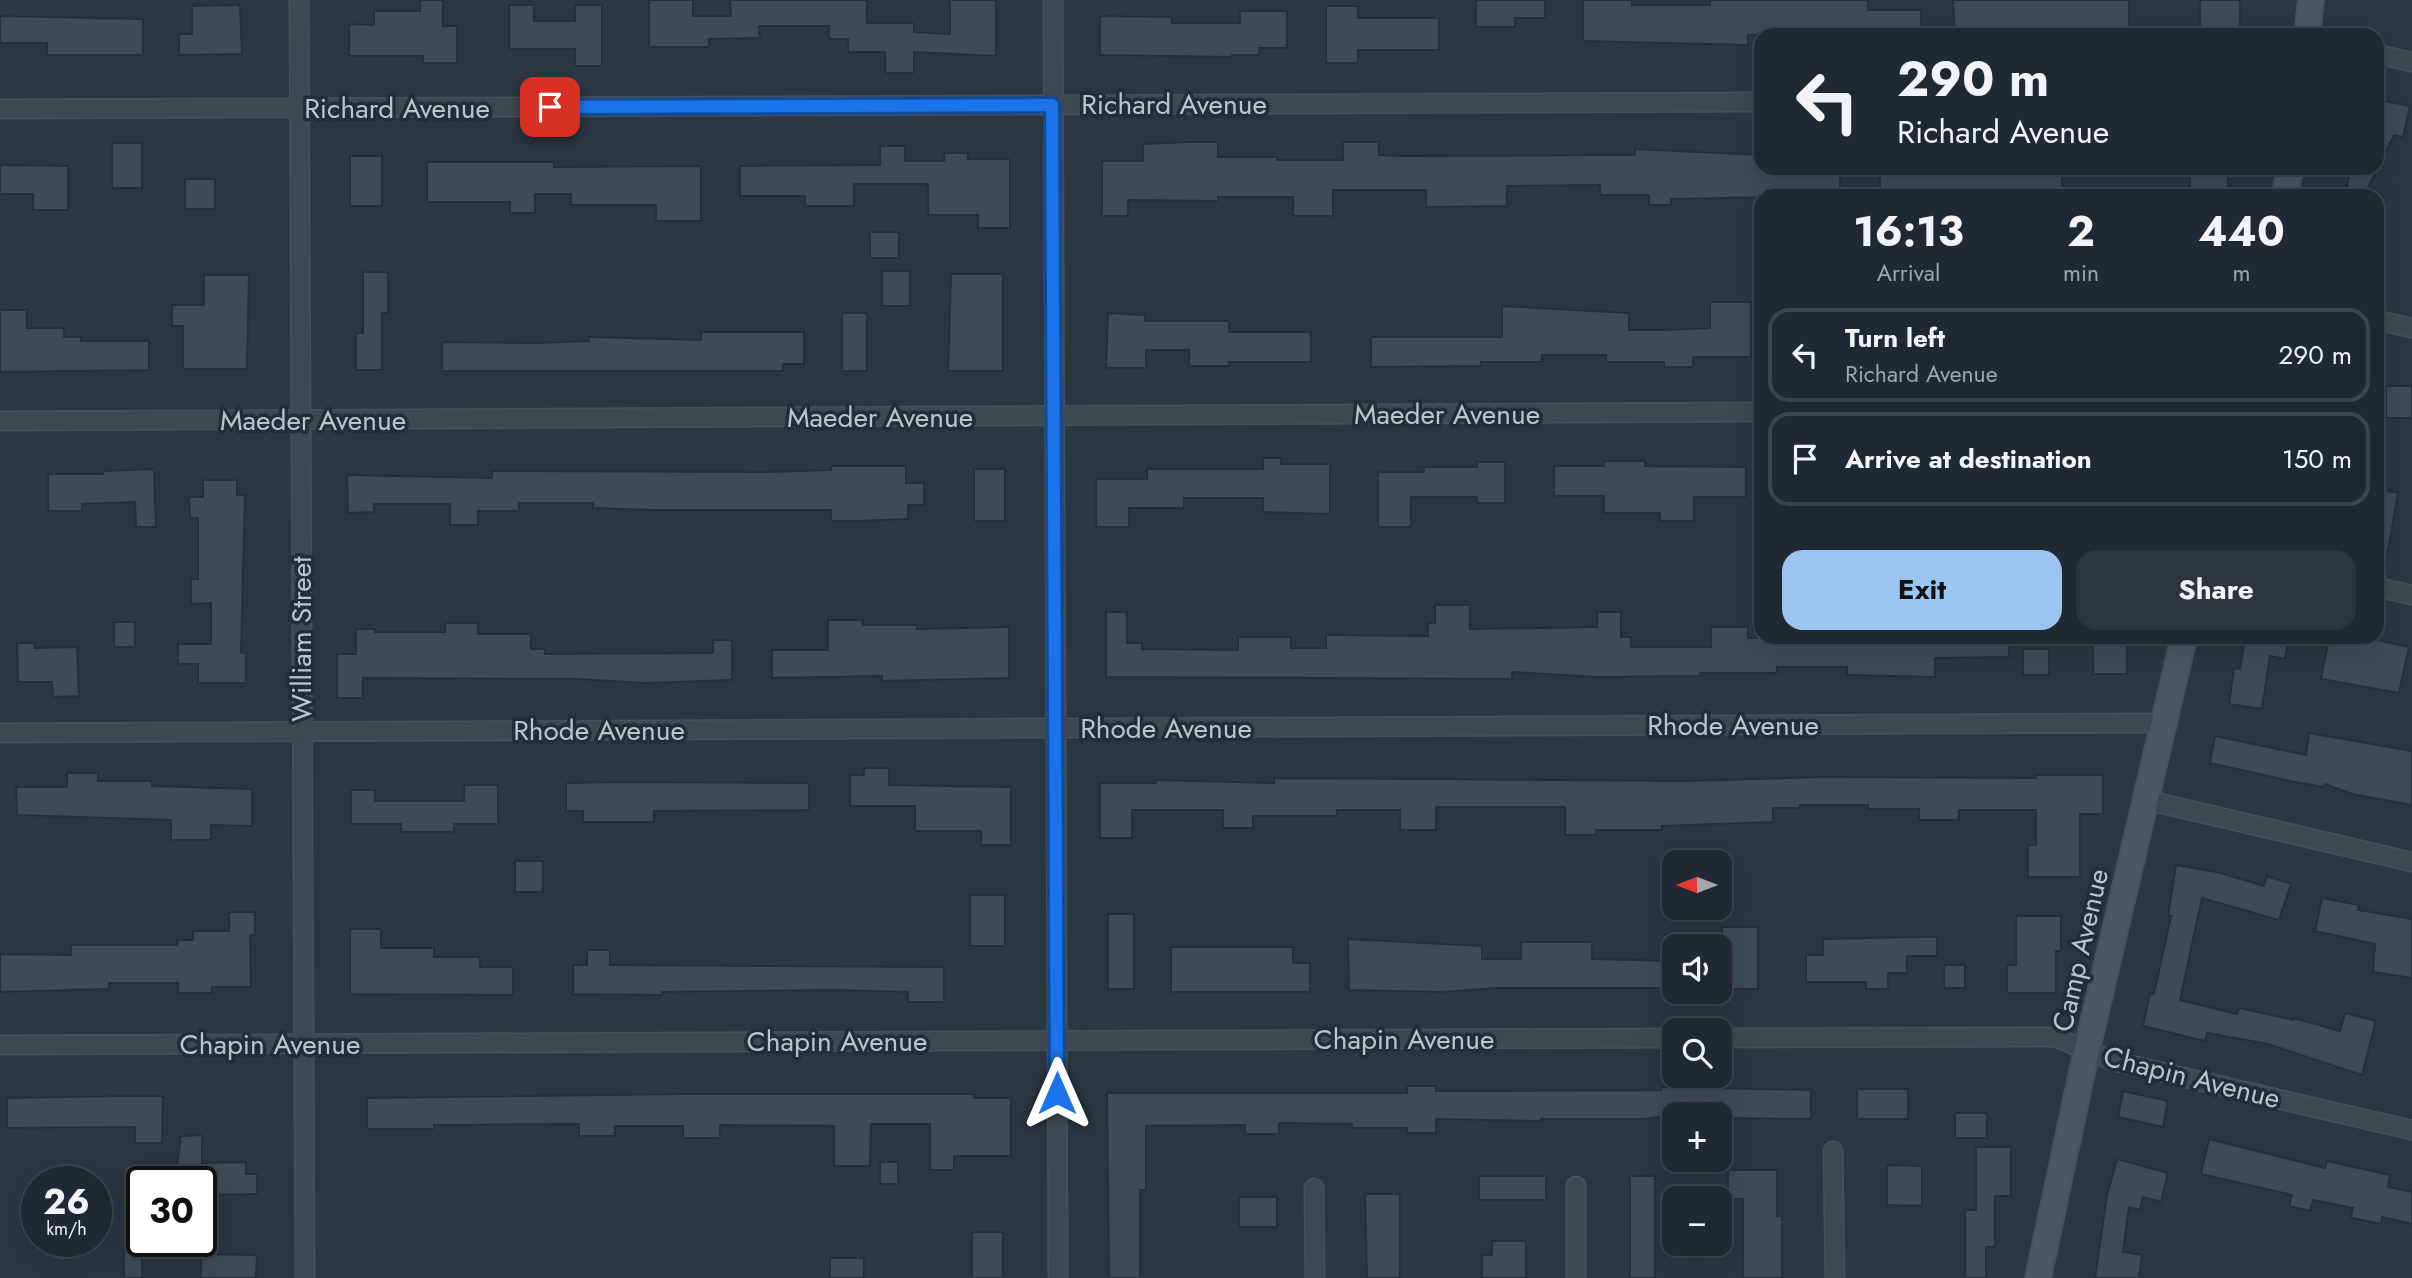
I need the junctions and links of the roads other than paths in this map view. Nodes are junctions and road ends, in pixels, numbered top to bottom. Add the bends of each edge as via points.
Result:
1 (299, 0) edge
2 (1053, 0) edge
3 (2311, 0) edge
4 (2308, 28) edge
5 (2384, 56) edge
6 (2412, 62) edge
7 (1754, 102) edge
8 (1052, 105) junction
9 (299, 108) junction
10 (0, 109) edge
11 (2384, 322) edge
12 (2412, 328) edge
13 (1754, 412) edge
14 (1054, 416) junction
15 (301, 420) junction
16 (0, 421) edge
17 (2384, 588) edge
18 (2412, 595) edge
19 (2182, 644) edge
20 (2164, 723) junction
21 (1055, 728) junction
22 (302, 732) junction
23 (0, 733) edge
24 (2146, 800) junction
25 (2412, 862) edge
26 (1662, 1038) edge
27 (1732, 1038) edge
28 (1057, 1040) junction
29 (303, 1044) junction
30 (0, 1045) edge
31 (2087, 1049) junction
32 (2412, 1130) edge
33 (1833, 1151) dead end
34 (1576, 1186) dead end
35 (1314, 1188) dead end
36 (305, 1278) edge
37 (1058, 1278) edge
38 (1315, 1278) edge
39 (1576, 1278) edge
40 (1835, 1278) edge
41 (2038, 1278) edge

1 - 9 street, William Street
2 - 8 street
3 - 4 street
5 - 6 street
7 - 8 street, Richard Avenue
8 - 9 street, Richard Avenue
8 - 14 street
9 - 10 street, Richard Avenue
9 - 15 street, William Street
11 - 12 street
13 - 14 street, Maeder Avenue
14 - 15 street, Maeder Avenue
14 - 21 street
15 - 16 street, Maeder Avenue
15 - 22 street, William Street
17 - 18 street
19 - 20 street, Camp Avenue
20 - 21 street, Rhode Avenue
20 - 24 street, Camp Avenue
21 - 22 street, Rhode Avenue
21 - 28 street
22 - 23 street, Rhode Avenue
22 - 29 street, William Street
24 - 25 street
24 - 31 street, Camp Avenue
26 - 28 street, Chapin Avenue
27 - 31 street, Chapin Avenue via 2055,1037
28 - 29 street, Chapin Avenue
28 - 37 street
29 - 30 street, Chapin Avenue
29 - 36 street, William Street
31 - 32 street, Chapin Avenue via 2113,1061
31 - 41 street, Camp Avenue
33 - 40 street
34 - 39 street
35 - 38 street

